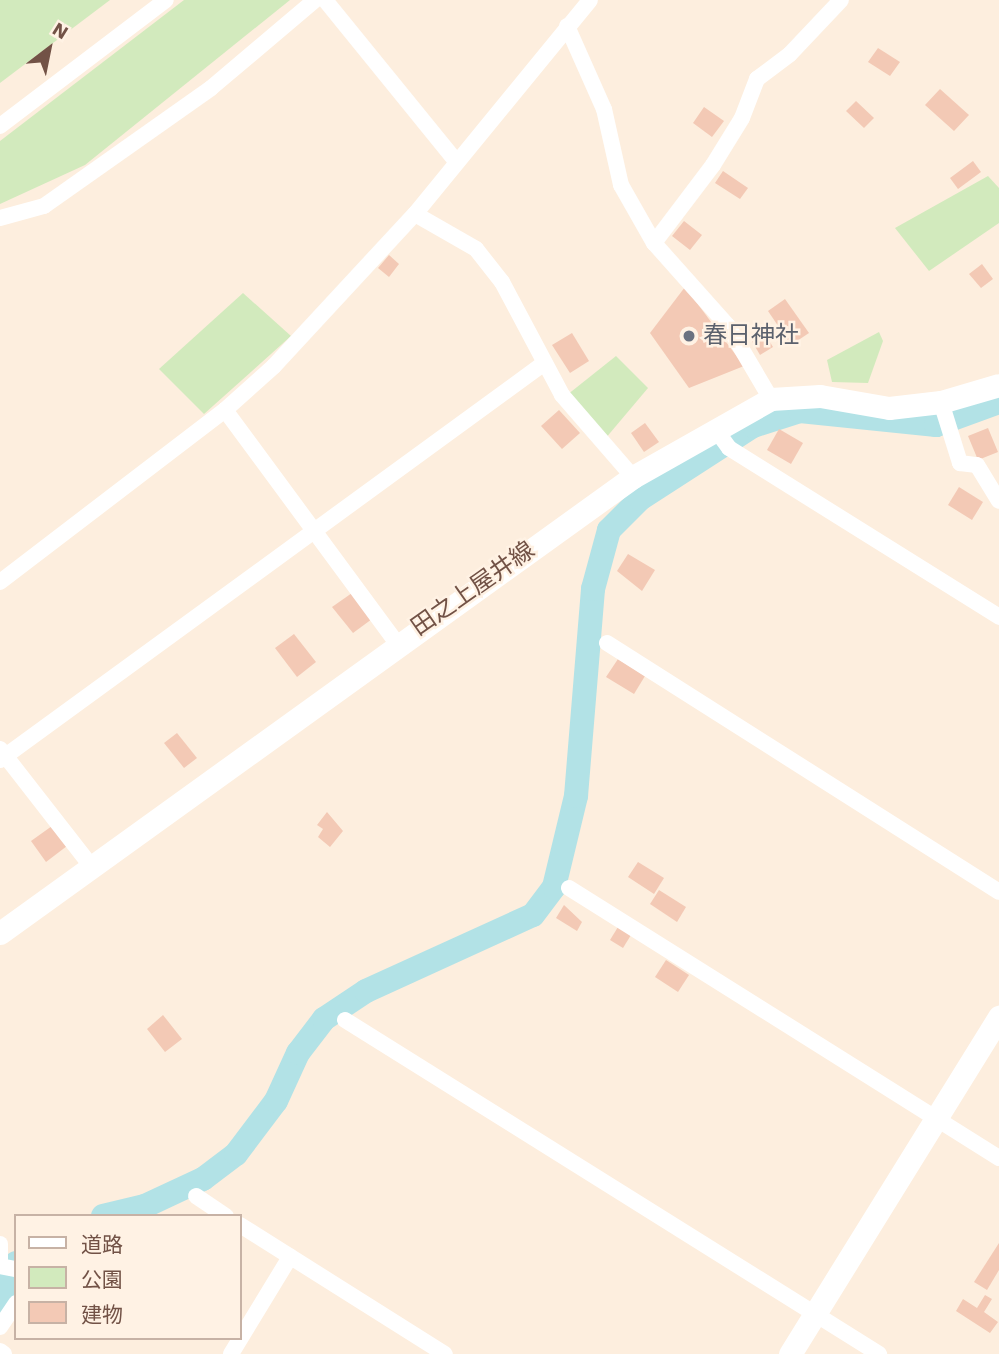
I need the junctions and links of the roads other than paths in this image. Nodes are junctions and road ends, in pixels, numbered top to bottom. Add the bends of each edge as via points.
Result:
1 (166, 0) edge
2 (316, 0) edge
3 (325, 0) edge
4 (590, 0) edge
5 (841, 0) edge
6 (567, 26) junction
7 (0, 126) edge
8 (455, 160) junction
9 (415, 214) junction
10 (0, 218) edge
11 (654, 243) junction
12 (543, 364) junction
13 (999, 385) edge
14 (771, 399) junction
15 (225, 410) junction
16 (944, 413) junction
17 (716, 430) junction
18 (633, 477) junction
19 (999, 501) edge
20 (316, 530) junction
21 (0, 582) edge
22 (999, 617) edge
23 (397, 643) junction
24 (607, 643) dead end
25 (2, 755) edge
26 (91, 866) junction
27 (569, 888) dead end
28 (999, 892) edge
29 (0, 933) edge
30 (999, 1017) edge
31 (345, 1020) dead end
32 (937, 1119) junction
33 (999, 1158) edge
34 (196, 1196) dead end
35 (223, 1214) edge
36 (242, 1226) edge
37 (0, 1244) edge
38 (290, 1257) junction
39 (5, 1267) edge
40 (14, 1306) edge
41 (815, 1314) junction
42 (0, 1327) edge
43 (242, 1336) edge
44 (445, 1354) edge
45 (790, 1354) edge
46 (879, 1354) edge

1 - 7 street
2 - 10 street via 211,88 44,206
3 - 8 street
4 - 6 street
5 - 11 street via 790,54 757,79 742,118 713,165
6 - 8 street
6 - 11 street via 604,109 621,186
8 - 9 street
9 - 12 street via 476,249 502,282
9 - 15 street via 318,321
11 - 14 street via 728,326
12 - 18 street via 562,395
12 - 20 street
13 - 16 main road, 田之上屋井線
14 - 16 main road, 田之上屋井線 via 820,396
14 - 17 main road, 田之上屋井線
15 - 20 street
15 - 21 street
16 - 19 street via 960,463 977,465
17 - 18 main road, 田之上屋井線
17 - 22 street via 729,448
18 - 23 main road, 田之上屋井線
20 - 23 street
20 - 25 street
23 - 26 main road, 田之上屋井線
24 - 28 street
25 - 26 street
26 - 29 main road, 田之上屋井線
27 - 32 street
30 - 32 main road
31 - 41 street
32 - 33 street
32 - 41 main road
34 - 35 street
36 - 38 street
37 - 39 street
38 - 43 street
38 - 44 street
40 - 42 street
41 - 45 main road
41 - 46 street

